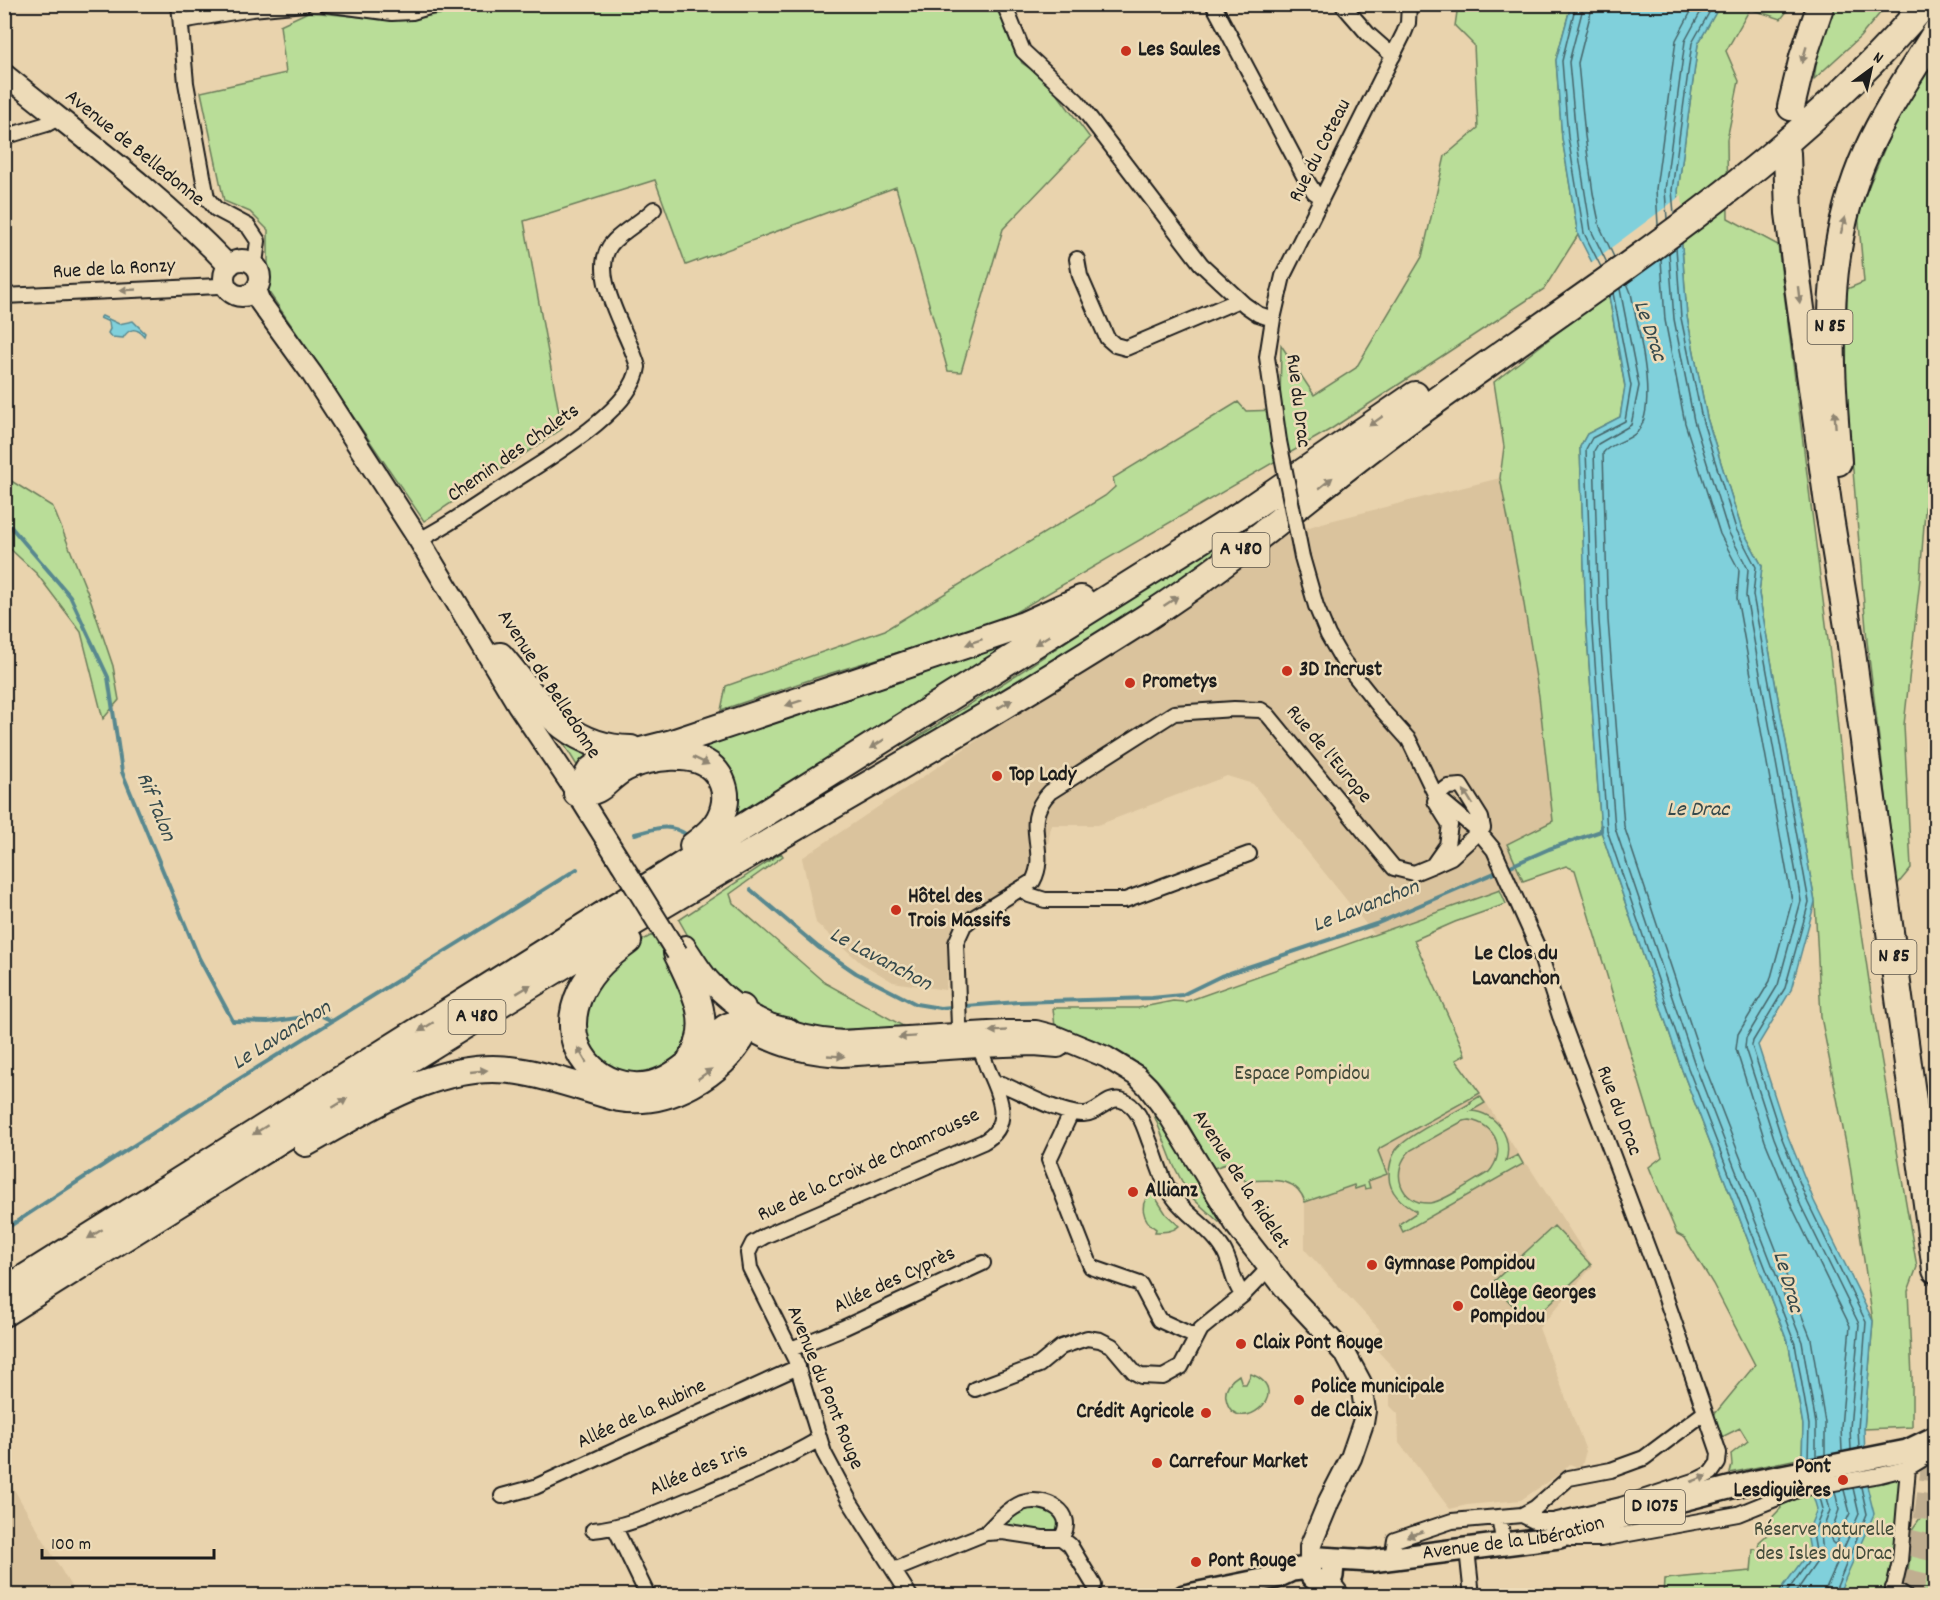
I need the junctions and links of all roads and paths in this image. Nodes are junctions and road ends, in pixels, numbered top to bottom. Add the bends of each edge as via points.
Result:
1 (179, 4) edge
2 (304, 4) edge
3 (325, 4) edge
4 (439, 4) edge
5 (1004, 4) edge
6 (1213, 4) edge
7 (1342, 4) edge
8 (1409, 4) edge
9 (1821, 4) edge
10 (1904, 4) edge
11 (1924, 4) edge
12 (181, 21) junction
13 (1935, 32) edge
14 (1392, 56) junction
15 (4, 74) edge
16 (1791, 107) dead end
17 (58, 118) junction
18 (4, 137) edge
19 (1787, 153) dead end
20 (1719, 189) junction
21 (1321, 197) junction
22 (654, 209) dead end
23 (1077, 259) dead end
24 (252, 264) junction
25 (228, 274) junction
26 (255, 290) junction
27 (4, 296) edge
28 (1239, 300) junction
29 (1273, 319) junction
30 (1512, 337) junction
31 (418, 540) junction
32 (1198, 542) junction
33 (1851, 645) junction
34 (500, 656) junction
35 (955, 734) junction
36 (643, 749) junction
37 (584, 789) junction
38 (1436, 796) junction
39 (1479, 832) junction
40 (1249, 854) dead end
41 (1431, 866) junction
42 (1023, 889) junction
43 (681, 949) junction
44 (511, 973) junction
45 (959, 1026) junction
46 (740, 1027) junction
47 (777, 1036) junction
48 (978, 1047) junction
49 (946, 1049) junction
50 (1090, 1050) junction
51 (686, 1066) junction
52 (996, 1086) junction
53 (1071, 1113) junction
54 (748, 1253) joint
55 (983, 1263) dead end
56 (1268, 1269) junction
57 (1935, 1270) edge
58 (1243, 1294) junction
59 (5, 1305) edge
60 (1196, 1337) junction
61 (791, 1349) junction
62 (798, 1367) junction
63 (975, 1389) dead end
64 (1707, 1419) junction
65 (1935, 1437) edge
66 (818, 1440) junction
67 (1935, 1451) edge
68 (1908, 1467) junction
69 (1797, 1481) junction
70 (502, 1496) dead end
71 (1522, 1515) junction
72 (1499, 1517) junction
73 (615, 1528) junction
74 (593, 1530) dead end
75 (986, 1533) junction
76 (1061, 1538) junction
77 (1504, 1545) junction
78 (1467, 1550) junction
79 (1381, 1559) junction
80 (894, 1570) junction
81 (1322, 1573) edge
82 (1094, 1585) dead end
83 (1893, 1592) edge
84 (648, 1596) edge
85 (910, 1596) edge
86 (1184, 1596) edge
87 (1343, 1596) edge
88 (1472, 1596) edge
89 (1906, 1596) edge

1 - 12 street
2 - 12 street
3 - 4 street via 392,13
5 - 28 street via 1023,51 1077,101 1201,264
6 - 21 street via 1304,176
7 - 14 street
8 - 14 street, Rue du Coteau via 1408,24
9 -> 16 highway
10 - 20 highway, A 480 via 1848,65
11 - 20 highway, A 480 via 1825,108
12 - 24 street via 186,83 207,198 216,209 248,226 258,242
33 -> 13 highway, N 85 via 1831,358 1835,263 1848,204 1868,151
14 - 21 street, Rue du Coteau
15 - 17 main road, Avenue de Belledonne
17 - 18 street
17 - 25 main road, Avenue de Belledonne via 198,233
19 -> 33 highway, N 85 via 1799,294
20 - 30 highway, A 480 via 1618,274
21 - 29 street, Rue du Coteau via 1286,268
22 - 31 street, Chemin des Chalets via 614,241 603,261 608,289 638,367 630,389 582,436 452,522
23 - 28 street via 1080,276 1107,338 1126,348
24 - 25 main road via 239,261
24 - 26 main road via 259,276
25 - 26 main road via 228,289 237,295 245,296
25 -> 27 street, Rue de la Ronzy via 219,286
26 - 31 main road, Avenue de Belledonne
28 - 29 street
29 - 38 street, Rue du Drac, bridge via 1267,357 1279,441 1316,606 1343,661 1410,740
30 -> 32 highway, A 480
35 -> 30 highway, A 480 via 1183,593
31 - 34 main road, Avenue de Belledonne
31 - 37 main road, Avenue de Belledonne via 518,705
32 -> 36 highway via 1178,543 1072,604 1024,625
32 -> 44 highway, A 480
33 - 57 highway, N 85
34 - 36 highway via 564,728 600,746
34 - 37 main road, Avenue de Belledonne
51 -> 35 highway via 663,1082 641,1086 610,1081 593,1070 578,1048 572,1030 576,1001 590,976 634,937
59 -> 35 highway, A 480 via 625,928
36 - 37 highway via 601,762 591,770
37 - 43 main road, Avenue de Belledonne, bridge
37 -> 44 highway via 601,788 627,767 683,756 698,759 716,771 723,783 725,803 718,824 706,836
38 - 39 street, Rue du Drac
39 -> 38 street, Rue du Drac via 1484,828 1481,818 1461,786
38 - 41 street via 1435,802 1450,825 1447,845
39 - 41 street, Rue de l'Europe via 1451,857
39 - 64 street, Rue du Drac via 1494,850 1538,948
40 - 42 street via 1125,900 1046,900
41 - 42 street, Rue de l'Europe via 1414,873 1394,868 1268,715 1261,710 1234,709 1169,715 1050,792 1038,805 1035,818 1037,874
42 - 45 street, Rue de l'Europe via 964,925 956,943
43 - 46 main road, Avenue de la Ridelet via 700,985
43 - 51 highway via 702,1020 700,1040
44 -> 59 highway, A 480
45 -> 47 main road, Avenue de la Ridelet via 842,1041
45 - 48 street
45 - 49 main road via 956,1042
50 -> 45 main road, Avenue de la Ridelet via 1036,1031
46 - 47 main road, Avenue de la Ridelet
46 - 47 highway via 756,1039
46 - 51 highway via 734,1025 723,1030
59 -> 46 highway via 29,1307 377,1103 426,1082 465,1072 516,1070 619,1098 645,1100 670,1094 706,1075
47 -> 49 main road, Avenue de la Ridelet via 804,1051 842,1056
48 - 49 main road, Avenue de la Ridelet
48 - 50 main road, Avenue de la Ridelet via 1034,1045
48 - 52 street, Rue de la Croix de Chamrousse
50 - 56 main road, Avenue de la Ridelet via 1137,1076 1158,1099 1237,1227
52 - 53 street via 1002,1084
52 - 54 street, Rue de la Croix de Chamrousse via 1002,1101 1002,1119 986,1140 765,1236 753,1243
53 - 58 street via 1086,1114 1120,1099 1139,1115 1173,1197 1217,1241
53 - 60 street via 1048,1160 1091,1267 1140,1284 1159,1320
54 - 61 street, Avenue du Pont Rouge via 750,1268
55 - 61 street, Allée des Cyprès
56 - 58 street
56 - 81 main road, Avenue de la Ridelet via 1346,1354 1362,1389 1362,1429 1324,1514
58 - 60 street
60 - 63 street via 1181,1367 1163,1377 1141,1376 1112,1346 1087,1338 1061,1347 1039,1365
61 - 62 street, Avenue du Pont Rouge
62 - 66 street, Avenue du Pont Rouge
62 - 70 street, Allée de la Rubine via 535,1487
64 - 71 street, Rue du Drac via 1644,1458 1611,1470 1569,1478
71 -> 64 street, Rue du Drac via 1534,1521 1553,1521 1708,1476 1718,1463 1719,1452
65 - 69 main road, D 1075 via 1907,1451
66 - 73 street, Allée des Iris via 735,1480
66 - 80 street, Avenue du Pont Rouge via 850,1502
67 - 68 street
68 - 69 street via 1881,1475
68 - 83 street via 1900,1561
69 - 77 main road, Avenue de la Libération / D 1075 via 1655,1507 1559,1537
71 - 72 street, Rue du Drac
72 - 77 street
72 -> 79 street, Rue du Drac via 1452,1521 1395,1540
73 - 74 street, Allée des Iris
73 - 84 street
75 - 76 street
75 - 76 street via 1022,1503 1043,1501 1062,1514 1066,1527
75 - 80 street
76 - 82 street via 1070,1545
77 - 78 main road, Avenue de la Libération / D 1075
78 - 79 main road, Avenue de la Libération / D 1075
78 - 88 street
79 - 81 main road, Avenue de la Libération / D 1075
80 - 85 street, Avenue du Pont Rouge
81 - 86 main road, Avenue de la Libération / D 1075 via 1292,1570 1277,1577
81 - 87 street
83 - 89 street

